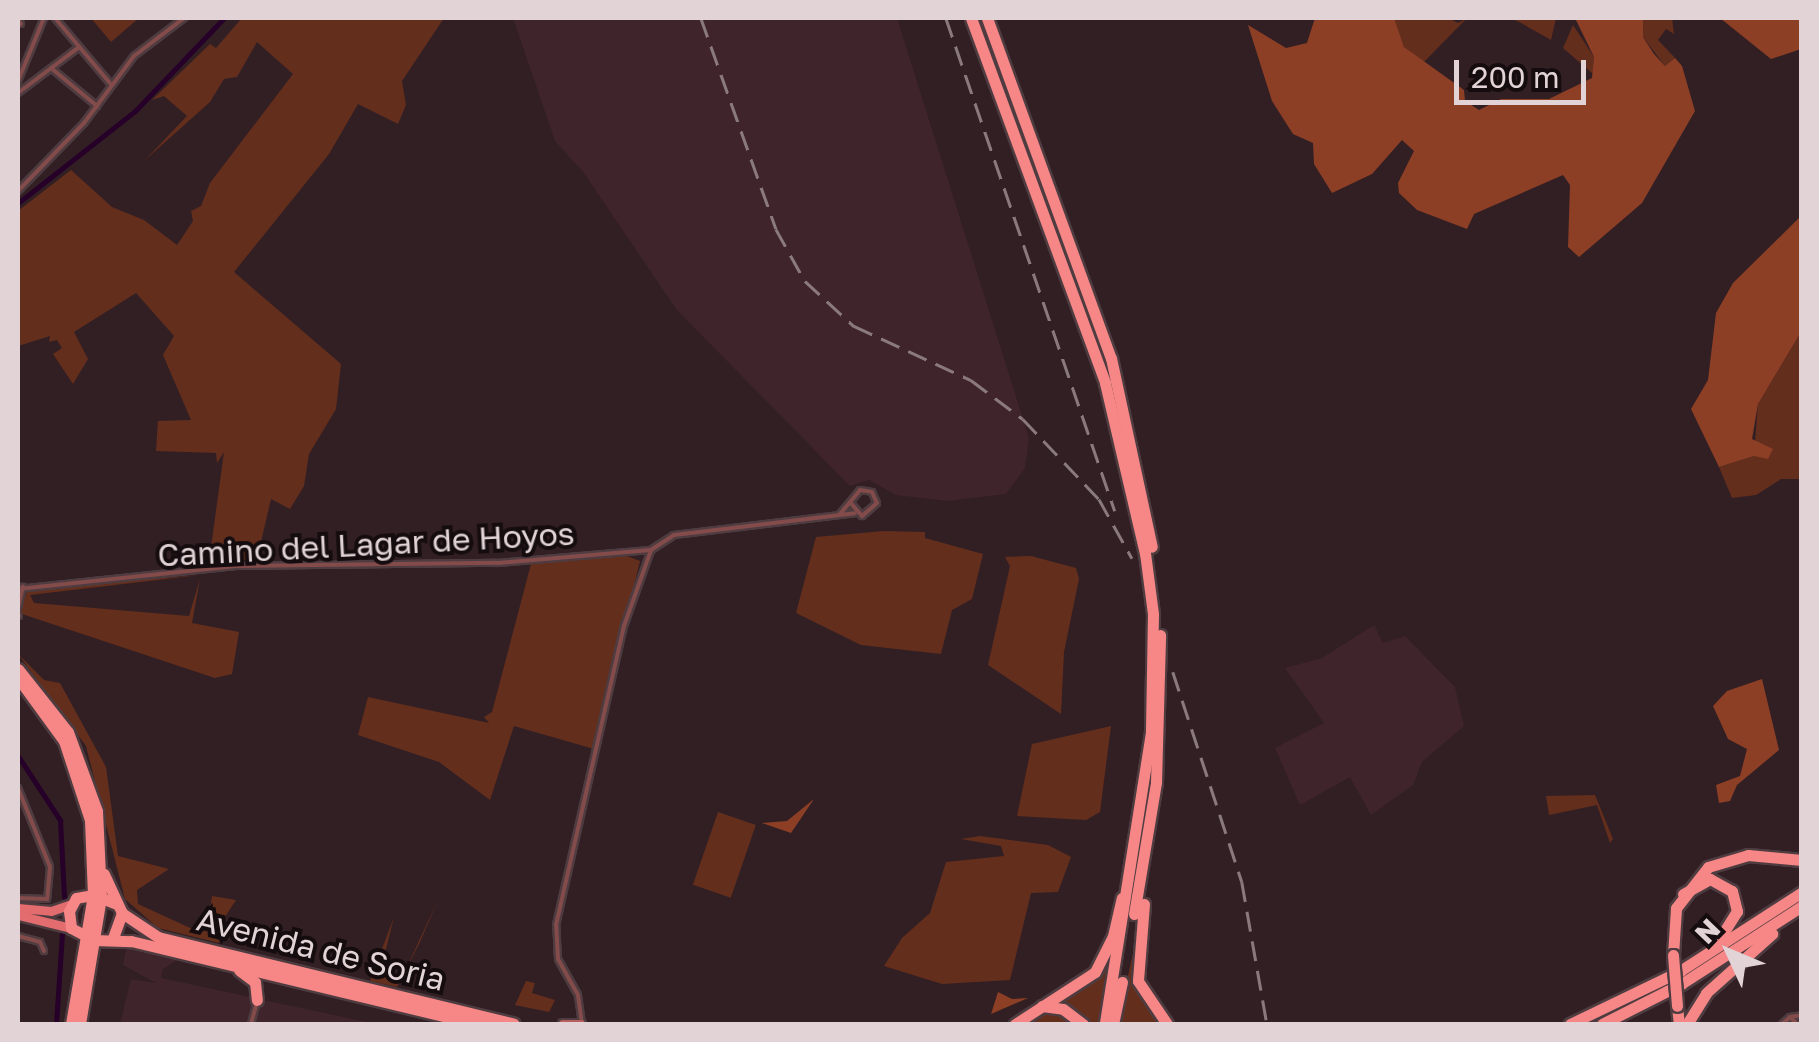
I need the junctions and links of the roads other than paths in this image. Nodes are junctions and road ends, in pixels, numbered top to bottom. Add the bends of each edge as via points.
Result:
1 (44, 18) edge
2 (55, 18) edge
3 (184, 18) edge
4 (971, 18) edge
5 (987, 18) edge
6 (79, 47) junction
7 (51, 68) junction
8 (19, 71) edge
9 (18, 81) edge
10 (110, 83) junction
11 (18, 93) edge
12 (97, 106) junction
13 (18, 192) edge
14 (850, 502) junction
15 (855, 513) junction
16 (840, 514) junction
17 (650, 550) junction
18 (20, 588) edge
19 (18, 608) edge
20 (18, 668) edge
21 (18, 679) edge
22 (18, 788) edge
23 (1140, 826) junction
24 (1148, 846) junction
25 (1802, 860) edge
26 (99, 867) junction
27 (1802, 892) edge
28 (1683, 894) junction
29 (97, 896) junction
30 (18, 898) edge
31 (73, 901) junction
32 (18, 908) edge
33 (119, 908) junction
34 (1802, 909) edge
35 (18, 915) edge
36 (82, 935) junction
37 (18, 936) edge
38 (111, 938) junction
39 (44, 951) dead end
40 (202, 958) junction
41 (86, 967) junction
42 (312, 985) junction
43 (256, 1000) junction
44 (1028, 1010) junction
45 (1802, 1015) edge
46 (1790, 1016) junction
47 (1598, 1019) edge
48 (575, 1022) edge
49 (71, 1024) edge
50 (80, 1024) edge
51 (251, 1024) edge
52 (477, 1024) edge
53 (514, 1024) edge
54 (1014, 1024) edge
55 (1083, 1024) edge
56 (1105, 1024) edge
57 (1114, 1024) edge
58 (1167, 1024) edge
59 (1570, 1024) edge
60 (1679, 1024) edge
61 (1687, 1024) edge
62 (1782, 1024) edge
63 (1796, 1024) edge

1 - 8 street
2 - 6 street
3 - 10 street
4 - 23 highway via 1105,382 1136,502 1153,633
5 - 24 highway via 1103,333 1144,489 1161,662
6 - 7 street
6 - 10 street
7 - 11 street
7 - 12 street
8 - 9 street
10 - 12 street
12 - 13 street
14 - 15 street
14 - 15 street via 860,490 876,497 872,513
14 - 16 street
15 - 16 street, Camino del Lagar de Hoyos
16 - 17 street, Camino del Lagar de Hoyos via 674,535
17 - 18 street, Camino del Lagar de Hoyos via 498,563 236,566
17 - 48 street via 624,626 556,925 558,960 578,995
18 - 19 street, Camino del Lagar de Hoyos
20 - 26 highway via 54,710 81,758 98,811
21 - 26 highway via 73,761
22 - 30 street via 50,866 47,899
23 - 44 highway via 1105,957 1078,986
23 - 56 highway
24 - 57 highway
24 - 58 highway via 1136,965 1144,995
25 - 28 highway via 1728,858 1698,875
26 - 29 highway
26 - 31 highway
26 - 33 highway
27 - 47 highway
28 - 47 highway via 1704,880 1726,885 1738,902 1728,932
28 - 60 highway, bridge via 1674,916
29 - 31 highway
29 - 33 highway, Avenida de Soria
29 - 36 highway
31 - 32 main road via 51,911
31 - 36 highway
33 - 38 highway
33 - 53 highway, Avenida de Soria via 158,937
34 - 47 highway via 1681,984
34 - 61 highway via 1716,983
35 - 36 main road
36 - 38 highway, Avenida de Soria
36 - 41 highway
36 - 41 highway
37 - 39 street via 40,942
38 - 40 highway, Avenida de Soria
38 - 41 highway
40 - 42 highway, Avenida de Soria
40 - 43 highway via 246,972 255,982
41 - 49 highway
41 - 50 highway
42 - 43 highway via 274,982
42 - 52 highway, Avenida de Soria
43 - 51 street
44 - 54 highway
44 - 55 highway via 1056,1007
45 - 46 street
46 - 62 street
46 - 63 street
47 - 59 highway

